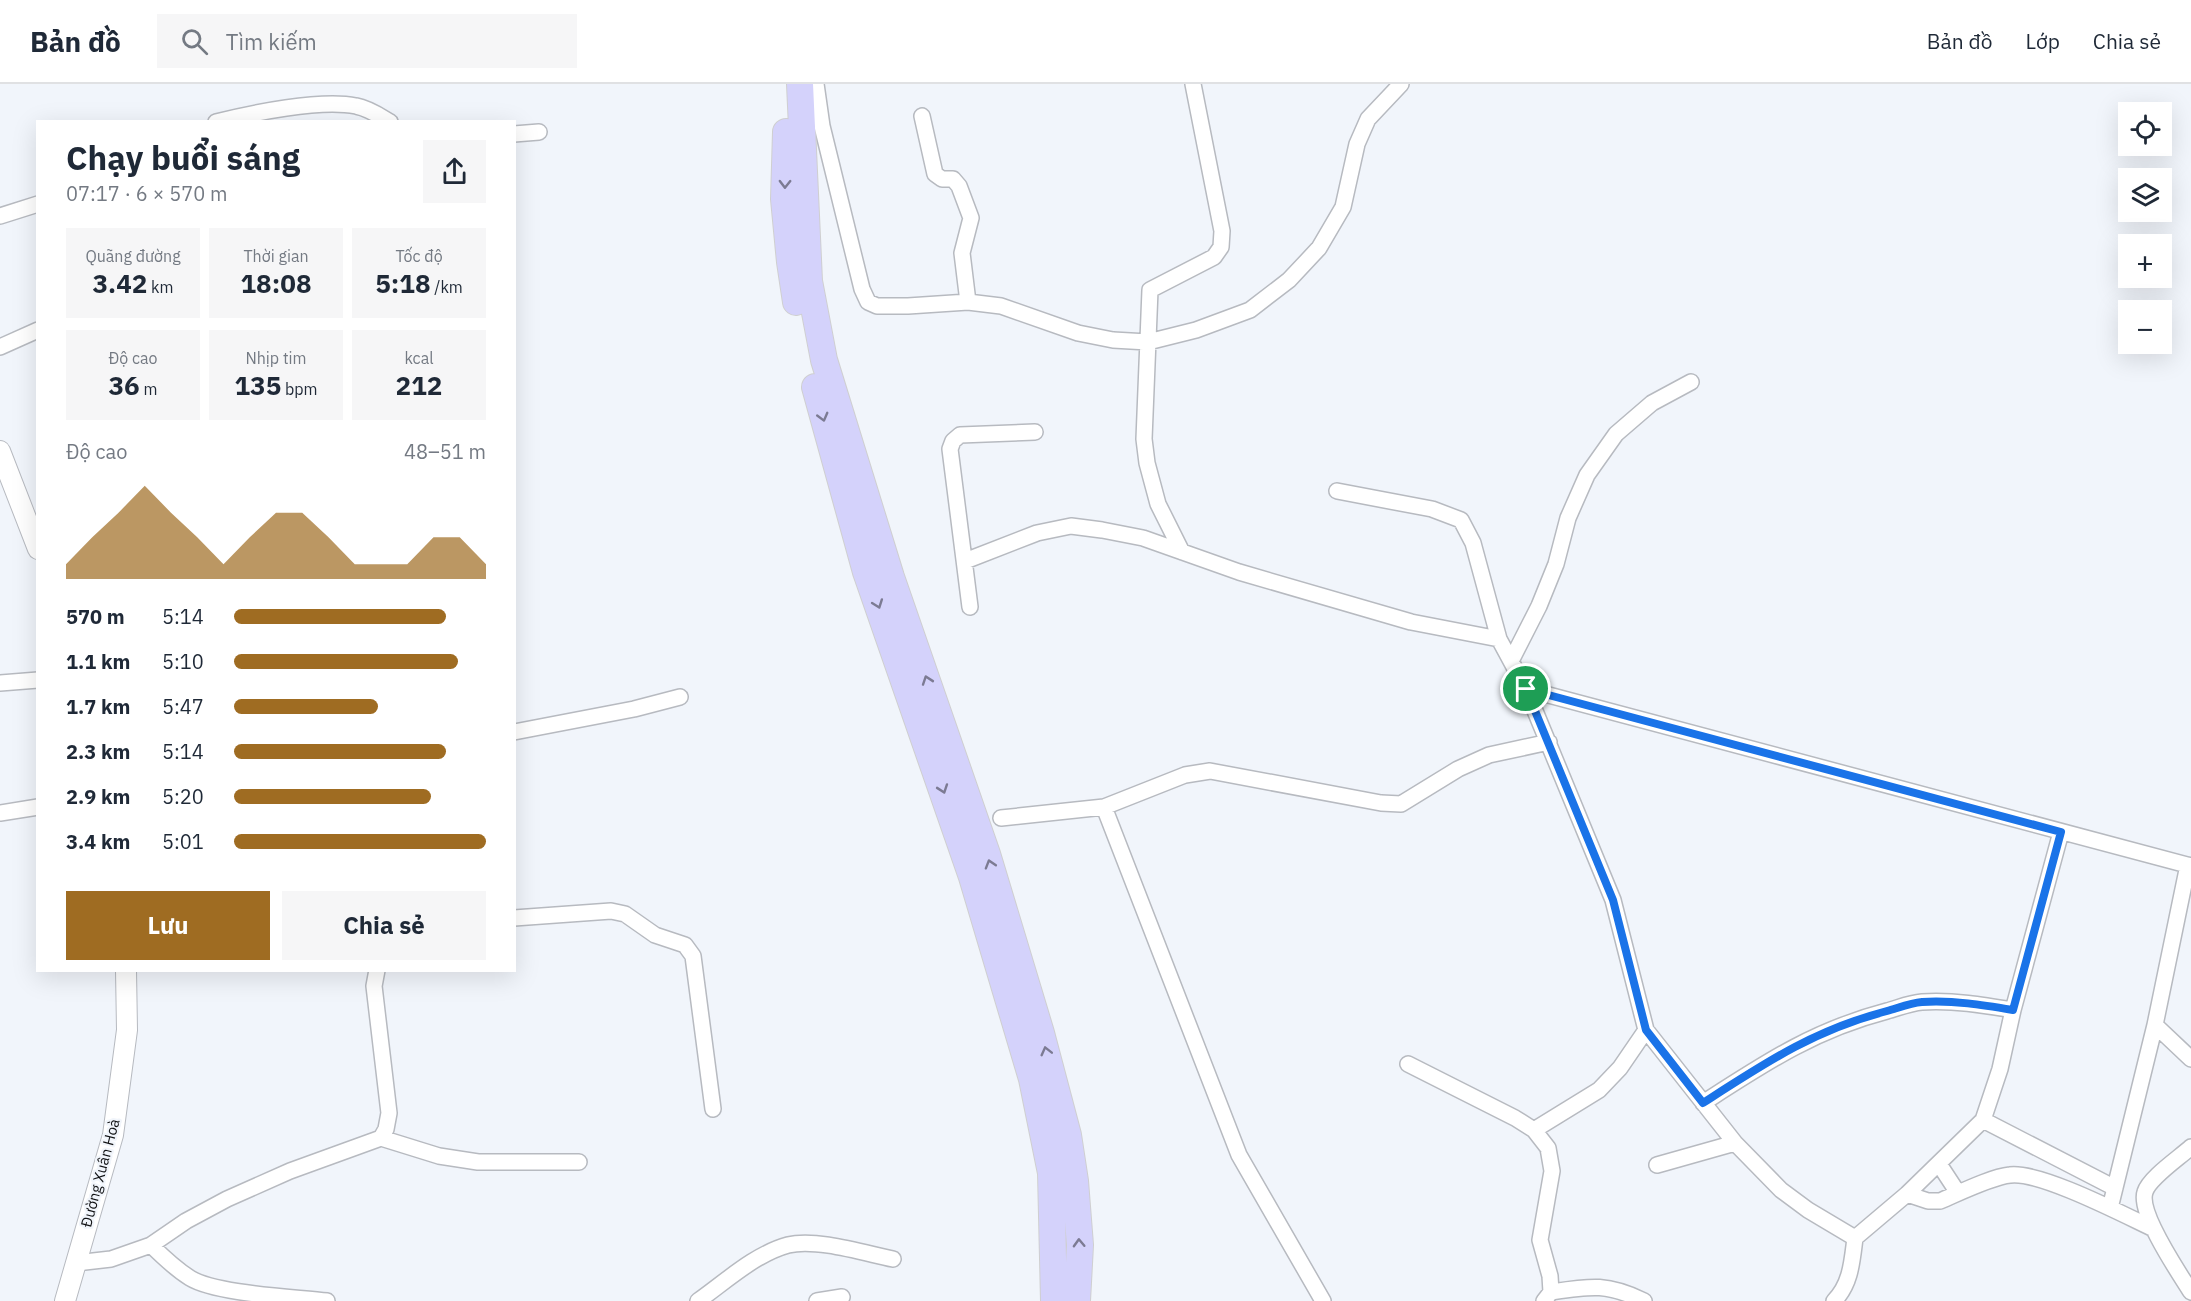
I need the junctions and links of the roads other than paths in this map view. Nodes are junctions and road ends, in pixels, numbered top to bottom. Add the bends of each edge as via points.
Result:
1 (785, 84) edge
2 (800, 84) edge
3 (816, 84) edge
4 (1193, 84) edge
5 (1401, 84) edge
6 (922, 116) dead end
7 (226, 120) edge
8 (386, 120) edge
9 (539, 132) dead end
10 (516, 134) edge
11 (36, 205) edge
12 (0, 216) edge
13 (968, 302) junction
14 (36, 331) edge
15 (1148, 342) junction
16 (0, 347) edge
17 (1691, 382) dead end
18 (1035, 432) dead end
19 (0, 451) edge
20 (1336, 491) dead end
21 (36, 544) edge
22 (1182, 552) junction
23 (965, 561) junction
24 (970, 608) dead end
25 (1499, 639) junction
26 (1511, 661) junction
27 (36, 680) edge
28 (0, 683) edge
29 (1526, 689) junction
30 (680, 697) dead end
31 (516, 732) edge
32 (1549, 742) junction
33 (36, 807) edge
34 (1104, 807) junction
35 (0, 813) edge
36 (1001, 818) dead end
37 (2061, 832) junction
38 (2189, 865) edge
39 (516, 918) edge
40 (126, 972) edge
41 (377, 972) edge
42 (2013, 1010) junction
43 (2155, 1025) junction
44 (1646, 1030) junction
45 (2191, 1059) edge
46 (1408, 1064) dead end
47 (1703, 1103) junction
48 (713, 1109) dead end
49 (1983, 1120) junction
50 (1534, 1130) junction
51 (381, 1138) junction
52 (1735, 1143) junction
53 (2191, 1147) edge
54 (579, 1162) dead end
55 (1939, 1164) junction
56 (1657, 1165) dead end
57 (2115, 1188) junction
58 (1958, 1193) junction
59 (1907, 1194) junction
60 (2110, 1208) junction
61 (2154, 1229) junction
62 (1855, 1238) junction
63 (151, 1245) junction
64 (893, 1259) dead end
65 (76, 1263) junction
66 (2191, 1292) edge
67 (1548, 1296) edge
68 (842, 1297) dead end
69 (65, 1301) edge
70 (327, 1301) edge
71 (698, 1301) edge
72 (817, 1301) edge
73 (1054, 1301) edge
74 (1077, 1301) edge
75 (1323, 1301) edge
76 (1644, 1301) edge
77 (1834, 1301) edge

1 -> 73 highway via 784,199 805,350 866,572 972,877 1032,1079 1051,1173
74 -> 2 highway via 1080,1245 1075,1182 1068,1135 1041,1033 987,854 891,577 824,360 809,281
3 - 13 street via 822,126 868,302 878,306
4 - 15 street via 1222,231 1221,246 1214,257 1150,290
5 - 15 street via 1368,119 1357,144 1343,207 1320,248 1289,280 1250,310
6 - 13 street via 934,174 953,179 959,186 971,218 962,253
7 - 8 street via 327,104 356,106
9 - 10 street
11 - 12 street
13 - 15 street via 1001,306 1078,333
14 - 16 street
15 - 22 street via 1144,439 1147,463 1158,504
17 - 26 street via 1652,403 1616,434 1587,476 1568,518 1556,564
18 - 23 street via 960,435 953,441 950,449
19 - 21 street
20 - 25 street via 1432,509 1461,520 1473,543
22 - 23 street via 1143,538 1071,526 1037,534
22 - 25 street via 1411,622
23 - 24 street
25 - 26 street
26 - 29 street
27 - 28 street
29 - 32 street
29 - 37 street
30 - 31 street
32 - 34 street via 1489,755 1401,804 1210,771 1185,775
32 - 44 street via 1613,900
33 - 35 street
34 - 36 street
34 - 75 street via 1239,1155
37 - 38 street
37 - 42 street
38 - 43 street
39 - 48 street via 611,911 625,914 655,935 685,945 693,957
40 - 65 street, Đường Xuân Hoà via 127,1030 113,1135
41 - 51 street via 374,986 388,1113
42 - 47 street via 1956,1002 1920,1002 1865,1017 1773,1057
42 - 49 street via 2000,1070
43 - 45 street
43 - 57 street
44 - 47 street
44 - 50 street via 1599,1090
46 - 50 street
47 - 52 street
49 - 55 street
49 - 57 street
50 - 67 street via 1548,1148 1552,1172 1540,1240 1550,1276
51 - 54 street via 439,1156 478,1162
51 - 63 street via 227,1199
52 - 56 street
52 - 62 street via 1781,1190
53 - 61 street via 2145,1191 2143,1204
55 - 58 street
55 - 59 street
57 - 60 street
58 - 59 street via 1928,1201
58 - 60 street via 2008,1175 2022,1175
59 - 62 street
60 - 61 street
61 - 66 street
62 - 77 street via 1851,1274
63 - 65 street via 111,1259
63 - 70 street via 192,1279 222,1288
64 - 71 street via 822,1244 789,1245 760,1257
65 - 69 street, Đường Xuân Hoà
67 - 76 street via 1591,1286 1619,1289
68 - 72 street

